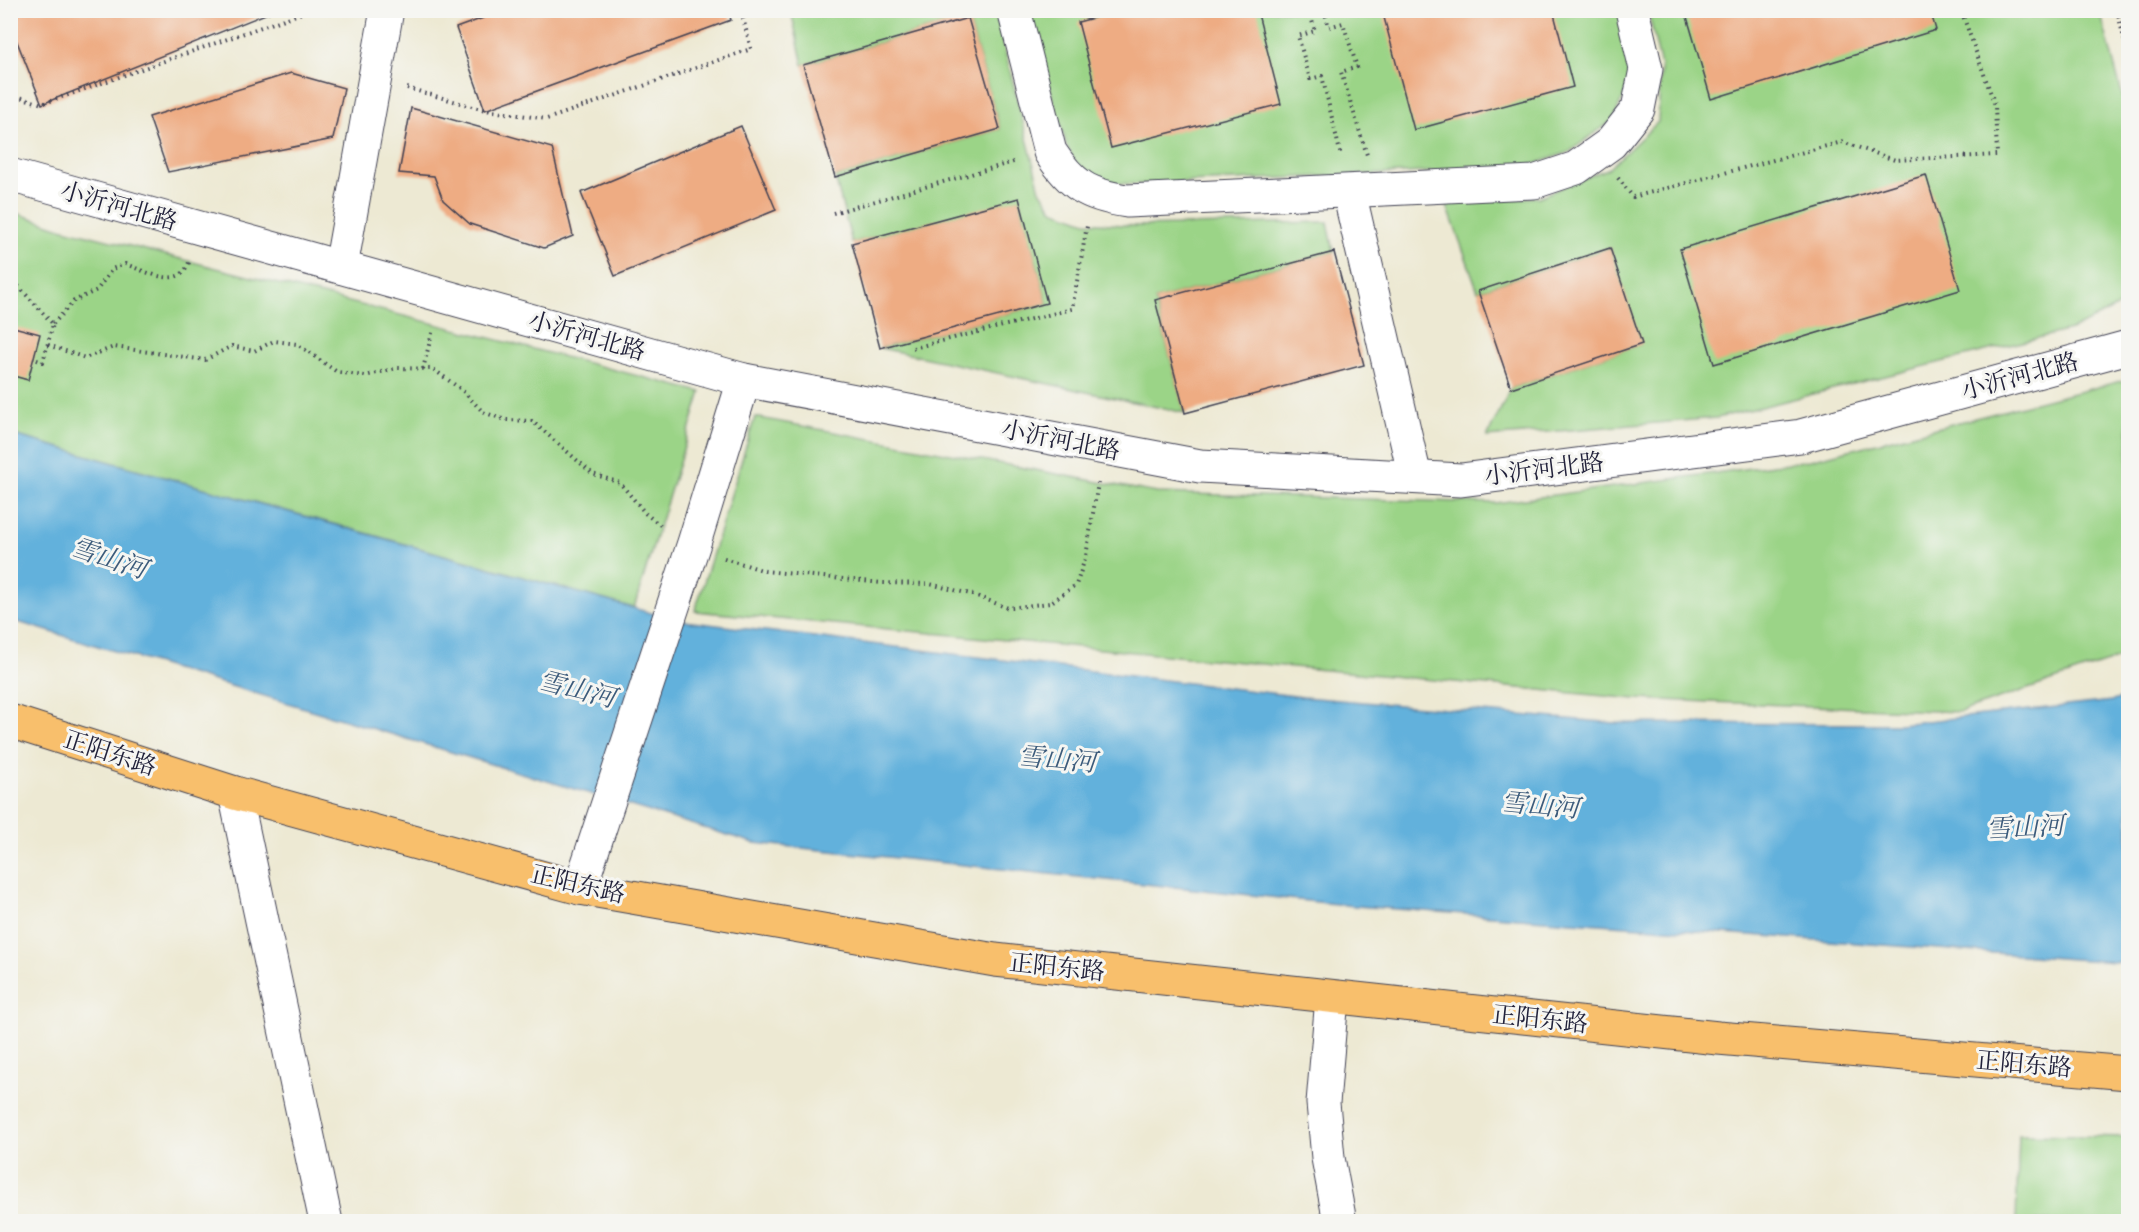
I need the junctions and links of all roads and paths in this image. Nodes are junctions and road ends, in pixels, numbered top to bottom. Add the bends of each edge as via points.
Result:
1 (310, 10) edge
2 (387, 10) edge
3 (741, 10) edge
4 (783, 10) edge
5 (1014, 10) edge
6 (1076, 10) edge
7 (1108, 10) edge
8 (1309, 10) edge
9 (1324, 10) edge
10 (1632, 10) edge
11 (1961, 10) edge
12 (2117, 10) edge
13 (772, 14) dead end
14 (2128, 54) edge
15 (375, 79) junction
16 (10, 94) edge
17 (1050, 152) junction
18 (1597, 152) junction
19 (10, 175) edge
20 (1363, 191) junction
21 (1094, 193) junction
22 (833, 213) dead end
23 (199, 228) junction
24 (341, 267) junction
25 (10, 277) edge
26 (441, 296) junction
27 (53, 324) junction
28 (48, 345) junction
29 (2128, 347) edge
30 (913, 348) dead end
31 (34, 359) dead end
32 (423, 369) junction
33 (744, 380) junction
34 (1104, 448) junction
35 (1415, 477) junction
36 (694, 543) junction
37 (10, 721) edge
38 (235, 793) junction
39 (580, 888) junction
40 (1332, 998) junction
41 (2128, 1074) edge
42 (326, 1221) edge
43 (1340, 1221) edge

1 - 16 path via 42,104
2 - 15 street
3 - 15 path via 751,49 547,119 485,110
4 - 13 path
5 - 17 street
6 - 7 path via 1086,15
8 - 20 path via 1315,31 1298,36 1310,79 1322,76
9 - 20 path via 1329,27 1343,22 1357,68 1341,72
10 - 18 street via 1646,69 1638,109 1611,143
11 - 18 path via 1995,105 1997,155 1895,160 1842,142 1634,197
12 - 14 path
15 - 24 street
17 - 21 street via 1063,171
17 - 22 path
18 - 20 street via 1576,168 1534,182
19 - 23 street, 小沂河北路
20 - 21 street via 1127,201
20 - 35 street
21 - 30 path via 1072,309
23 - 24 street, 小沂河北路
23 - 27 path via 188,267 175,277 161,278 125,264 112,269 97,290 74,302
24 - 26 street, 小沂河北路
25 - 27 path
26 - 32 path
26 - 33 street, 小沂河北路
27 - 28 path
28 - 31 path via 44,362
28 - 32 path via 85,358 114,347 205,360 232,346 254,351 274,340 297,344 337,372 365,376 397,368
29 - 35 street, 小沂河北路 via 1801,436 1461,480
32 - 36 path via 433,369 483,412 505,420 532,422 593,474 620,483 660,526
33 - 34 street, 小沂河北路
33 - 36 street
34 - 35 street, 小沂河北路 via 1200,466
34 - 36 path via 1086,556 1076,585 1050,603 1008,608 930,584 765,571 727,560
36 - 39 street
37 - 38 main road, 正阳东路
38 - 39 main road, 正阳东路
38 - 42 street
39 - 40 main road, 正阳东路 via 995,960
40 - 41 main road, 正阳东路 via 1718,1038
40 - 43 street via 1323,1103

